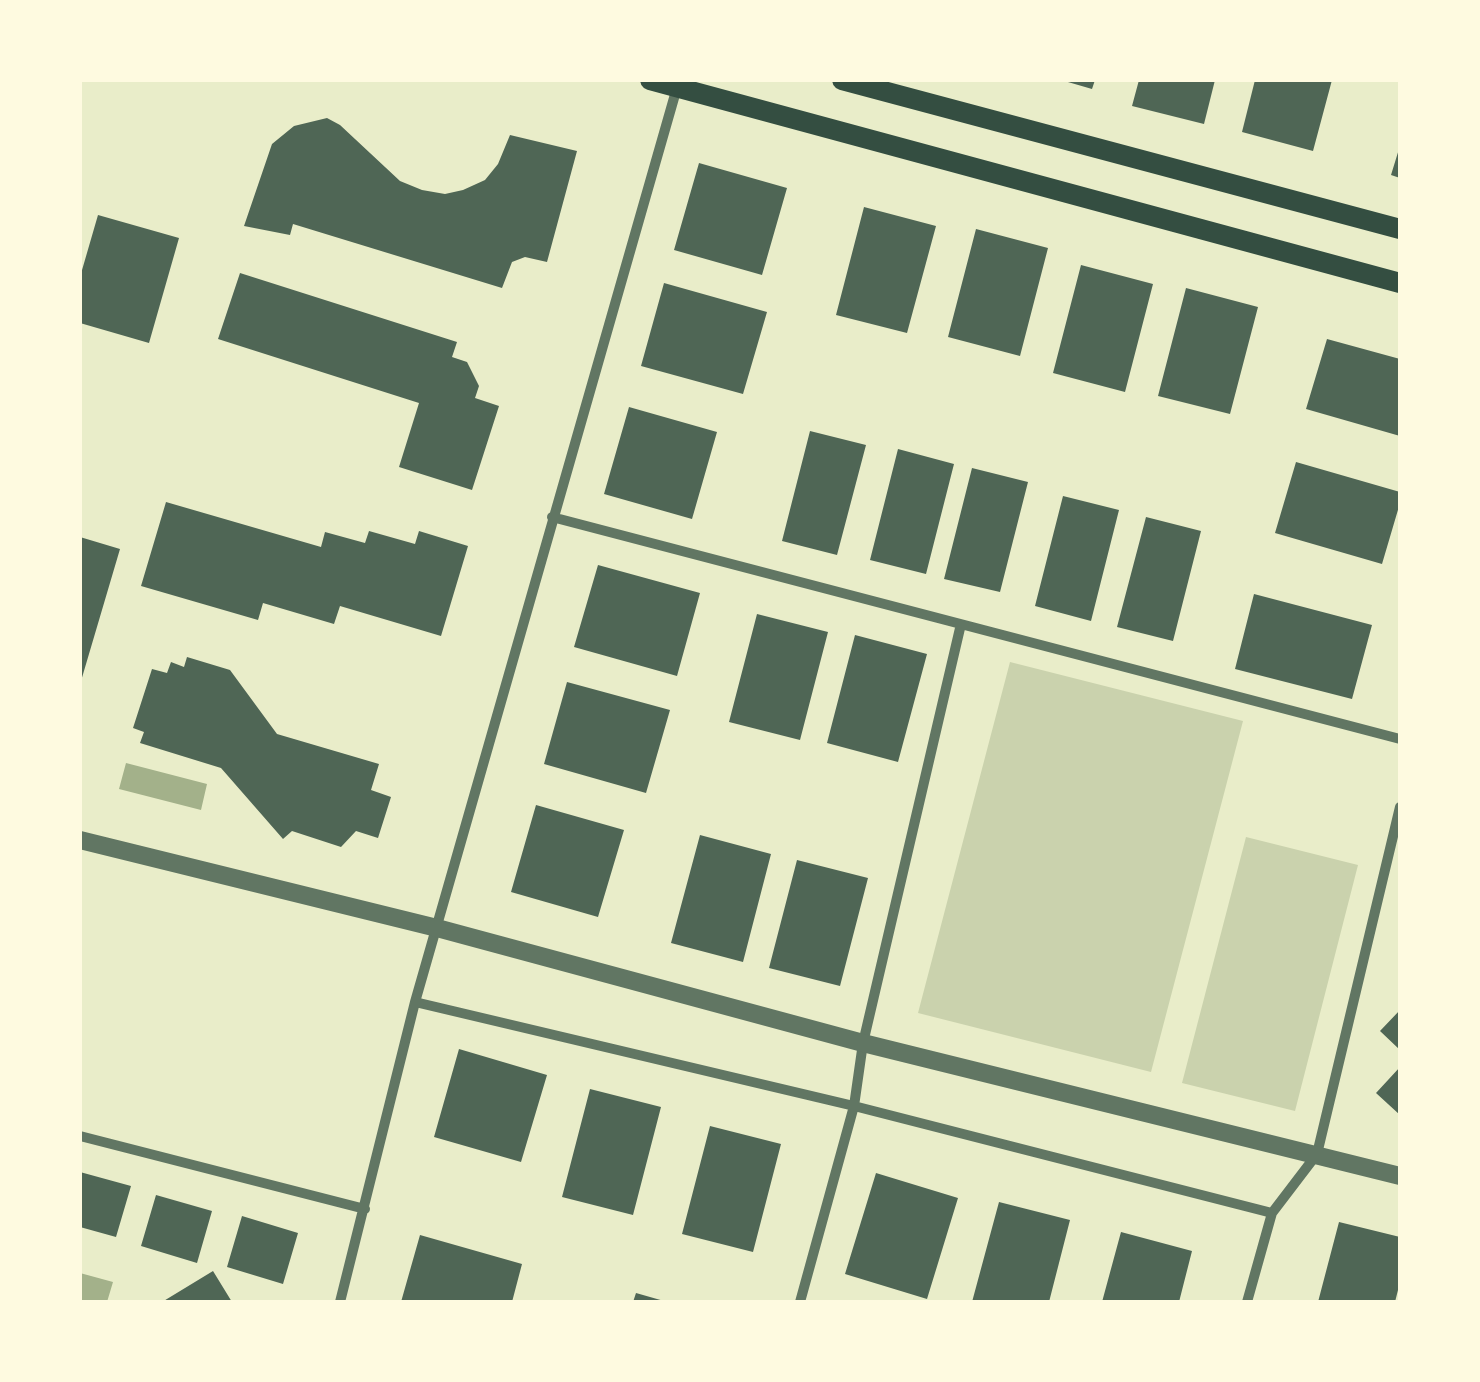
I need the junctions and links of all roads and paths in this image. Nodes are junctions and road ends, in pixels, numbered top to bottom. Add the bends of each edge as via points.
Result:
1 (650, 80) edge
2 (842, 80) edge
3 (678, 83) edge
4 (1400, 229) edge
5 (1400, 283) edge
6 (552, 517) junction
7 (961, 624) junction
8 (1400, 739) edge
9 (1400, 806) edge
10 (80, 840) edge
11 (437, 928) junction
12 (415, 1002) junction
13 (863, 1043) junction
14 (854, 1106) junction
15 (80, 1136) edge
16 (1318, 1154) junction
17 (1400, 1176) edge
18 (365, 1209) junction
19 (1272, 1213) junction
20 (340, 1302) edge
21 (800, 1302) edge
22 (1246, 1302) edge

1 - 3 main road
2 - 4 main road
3 - 5 main road
3 - 6 street
6 - 7 street
6 - 11 street
7 - 8 street
7 - 13 street
9 - 16 street
10 - 11 street
11 - 12 street
11 - 13 street
12 - 14 street
12 - 18 street
13 - 14 street
13 - 16 street
14 - 19 street
14 - 21 street
15 - 18 street
16 - 17 street
16 - 19 street
18 - 20 street
19 - 22 street

